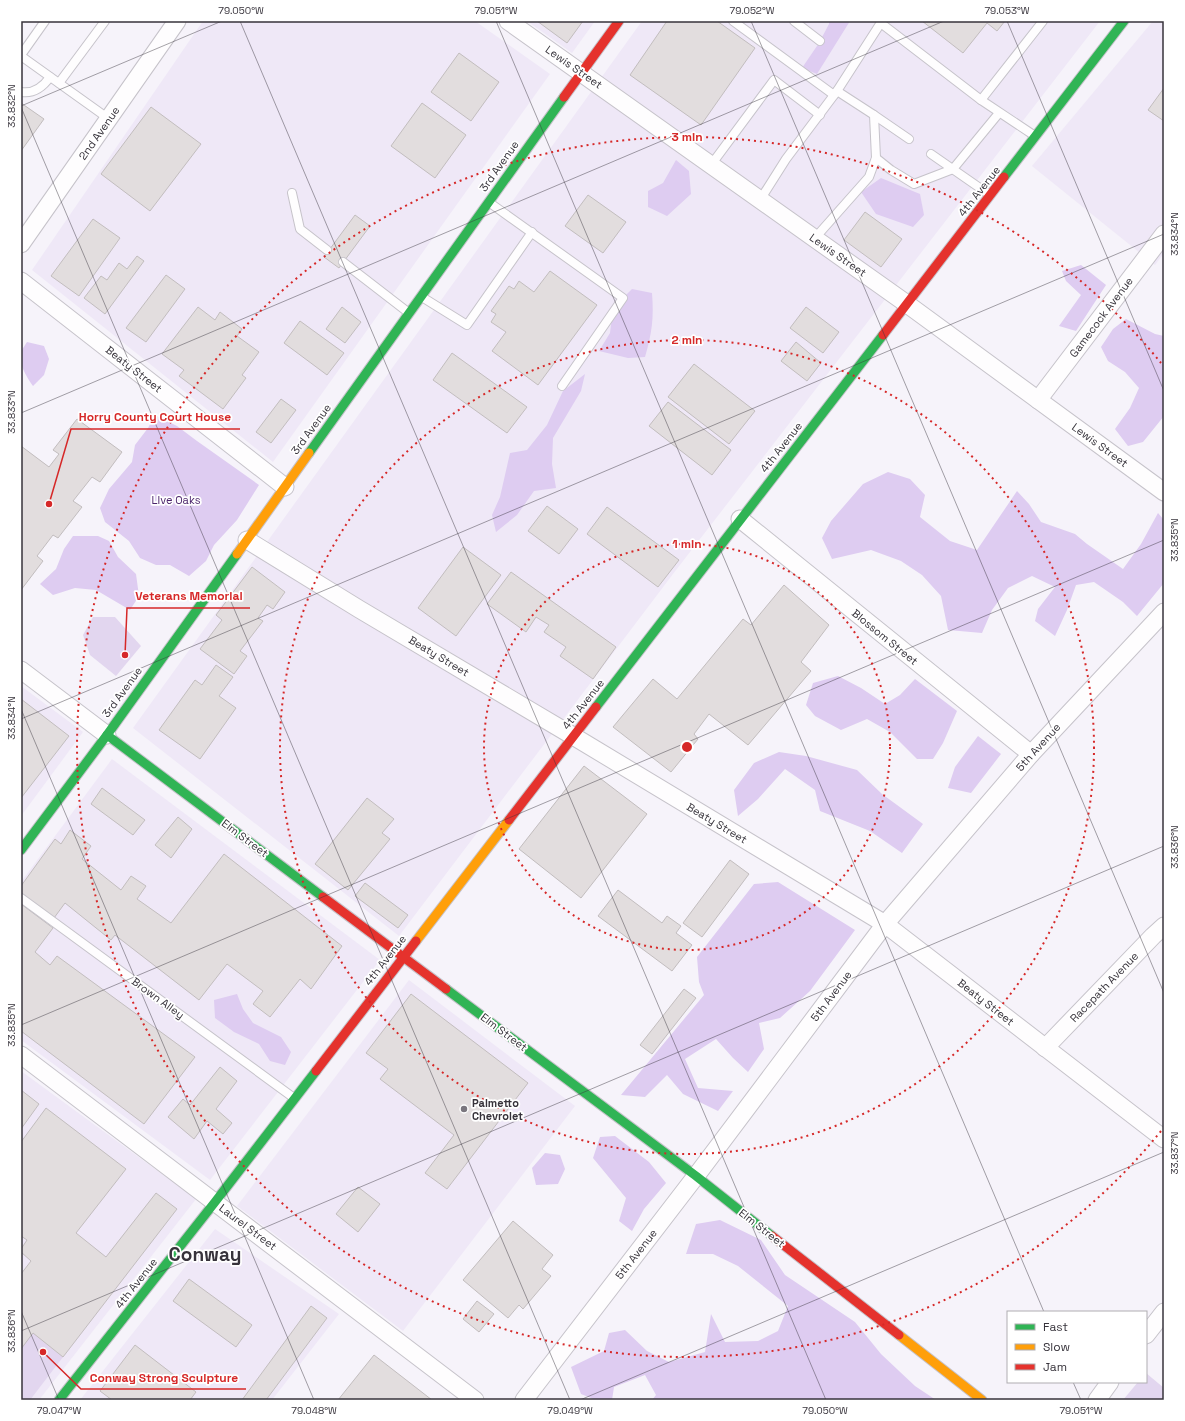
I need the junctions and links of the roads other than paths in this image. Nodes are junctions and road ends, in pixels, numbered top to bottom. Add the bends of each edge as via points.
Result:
1 (45, 21) edge
2 (105, 21) edge
3 (177, 21) edge
4 (508, 21) edge
5 (618, 21) edge
6 (733, 21) edge
7 (794, 21) edge
8 (1043, 21) edge
9 (1124, 21) edge
10 (882, 22) edge
11 (820, 41) dead end
12 (21, 56) edge
13 (581, 72) junction
14 (50, 77) junction
15 (59, 83) junction
16 (21, 92) edge
17 (835, 93) junction
18 (980, 100) junction
19 (1000, 113) junction
20 (820, 114) junction
21 (874, 115) junction
22 (109, 119) junction
23 (1035, 137) junction
24 (909, 139) dead end
25 (931, 154) dead end
26 (876, 158) junction
27 (711, 165) junction
28 (953, 169) junction
29 (292, 193) dead end
30 (990, 195) junction
31 (760, 200) junction
32 (489, 202) junction
33 (532, 232) junction
34 (1164, 234) edge
35 (815, 238) junction
36 (21, 244) edge
37 (328, 250) dead end
38 (343, 262) dead end
39 (21, 281) edge
40 (421, 296) junction
41 (907, 304) junction
42 (409, 313) junction
43 (562, 386) dead end
44 (1038, 400) junction
45 (285, 487) junction
46 (1164, 492) edge
47 (740, 519) junction
48 (247, 540) junction
49 (1164, 612) edge
50 (21, 670) edge
51 (107, 734) junction
52 (573, 736) junction
53 (1031, 754) junction
54 (21, 850) edge
55 (21, 898) edge
56 (885, 924) junction
57 (1164, 926) edge
58 (403, 956) junction
59 (1045, 1048) junction
60 (21, 1055) edge
61 (294, 1098) junction
62 (1164, 1139) edge
63 (696, 1176) junction
64 (215, 1202) junction
65 (1164, 1312) edge
66 (1147, 1334) edge
67 (1109, 1383) edge
68 (59, 1400) edge
69 (474, 1400) edge
70 (524, 1400) edge
71 (982, 1400) edge
72 (1097, 1400) edge

1 - 12 lane
2 - 15 lane
3 - 22 street, 2nd Avenue
4 - 13 street, Lewis Street
5 - 13 main road, 3rd Avenue
6 - 17 lane
7 - 11 lane
8 - 18 lane
9 - 23 main road, 4th Avenue
10 - 17 lane
10 - 18 lane
12 - 14 lane
13 - 27 street, Lewis Street
13 - 32 main road, 3rd Avenue
14 - 15 lane
14 - 16 lane via 37,90
15 - 22 lane
17 - 20 lane
17 - 21 lane
18 - 19 lane
19 - 23 lane
19 - 28 lane
20 - 27 lane via 774,80
20 - 31 lane via 786,159
21 - 24 lane
21 - 26 lane
22 - 36 street, 2nd Avenue
23 - 30 main road, 4th Avenue
25 - 28 lane
26 - 28 lane via 914,184
26 - 35 lane via 869,177
27 - 31 street, Lewis Street
28 - 30 lane
29 - 37 lane via 300,229
30 - 41 main road, 4th Avenue
31 - 35 street, Lewis Street
32 - 33 lane
32 - 40 main road, 3rd Avenue
33 - 40 lane via 466,326
33 - 43 lane via 623,298
34 - 44 street, Gamecock Avenue
35 - 41 street, Lewis Street
38 - 42 lane
39 - 45 street, Beaty Street
40 - 42 main road, 3rd Avenue
41 - 44 street, Lewis Street
41 - 47 main road, 4th Avenue
42 - 45 main road, 3rd Avenue
44 - 46 street, Lewis Street
45 - 48 main road, 3rd Avenue
47 - 52 main road, 4th Avenue
47 - 53 street, Blossom Street
48 - 51 main road, 3rd Avenue
48 - 52 street, Beaty Street
49 - 53 street, 5th Avenue
50 - 51 street, Elm Street
51 - 54 main road, 3rd Avenue
51 - 58 main road, Elm Street
52 - 56 street, Beaty Street
52 - 58 main road, 4th Avenue
53 - 56 street, 5th Avenue
55 - 61 lane, Brown Alley
56 - 59 street, Beaty Street
56 - 63 street, 5th Avenue
57 - 59 street, Racepath Avenue
58 - 61 main road, 4th Avenue
58 - 63 main road, Elm Street
59 - 62 street, Beaty Street
60 - 64 street, Laurel Street
61 - 64 main road, 4th Avenue
63 - 70 street, 5th Avenue
63 - 71 main road, Elm Street
64 - 68 main road, 4th Avenue
64 - 69 street, Laurel Street
65 - 66 street
67 - 72 street

